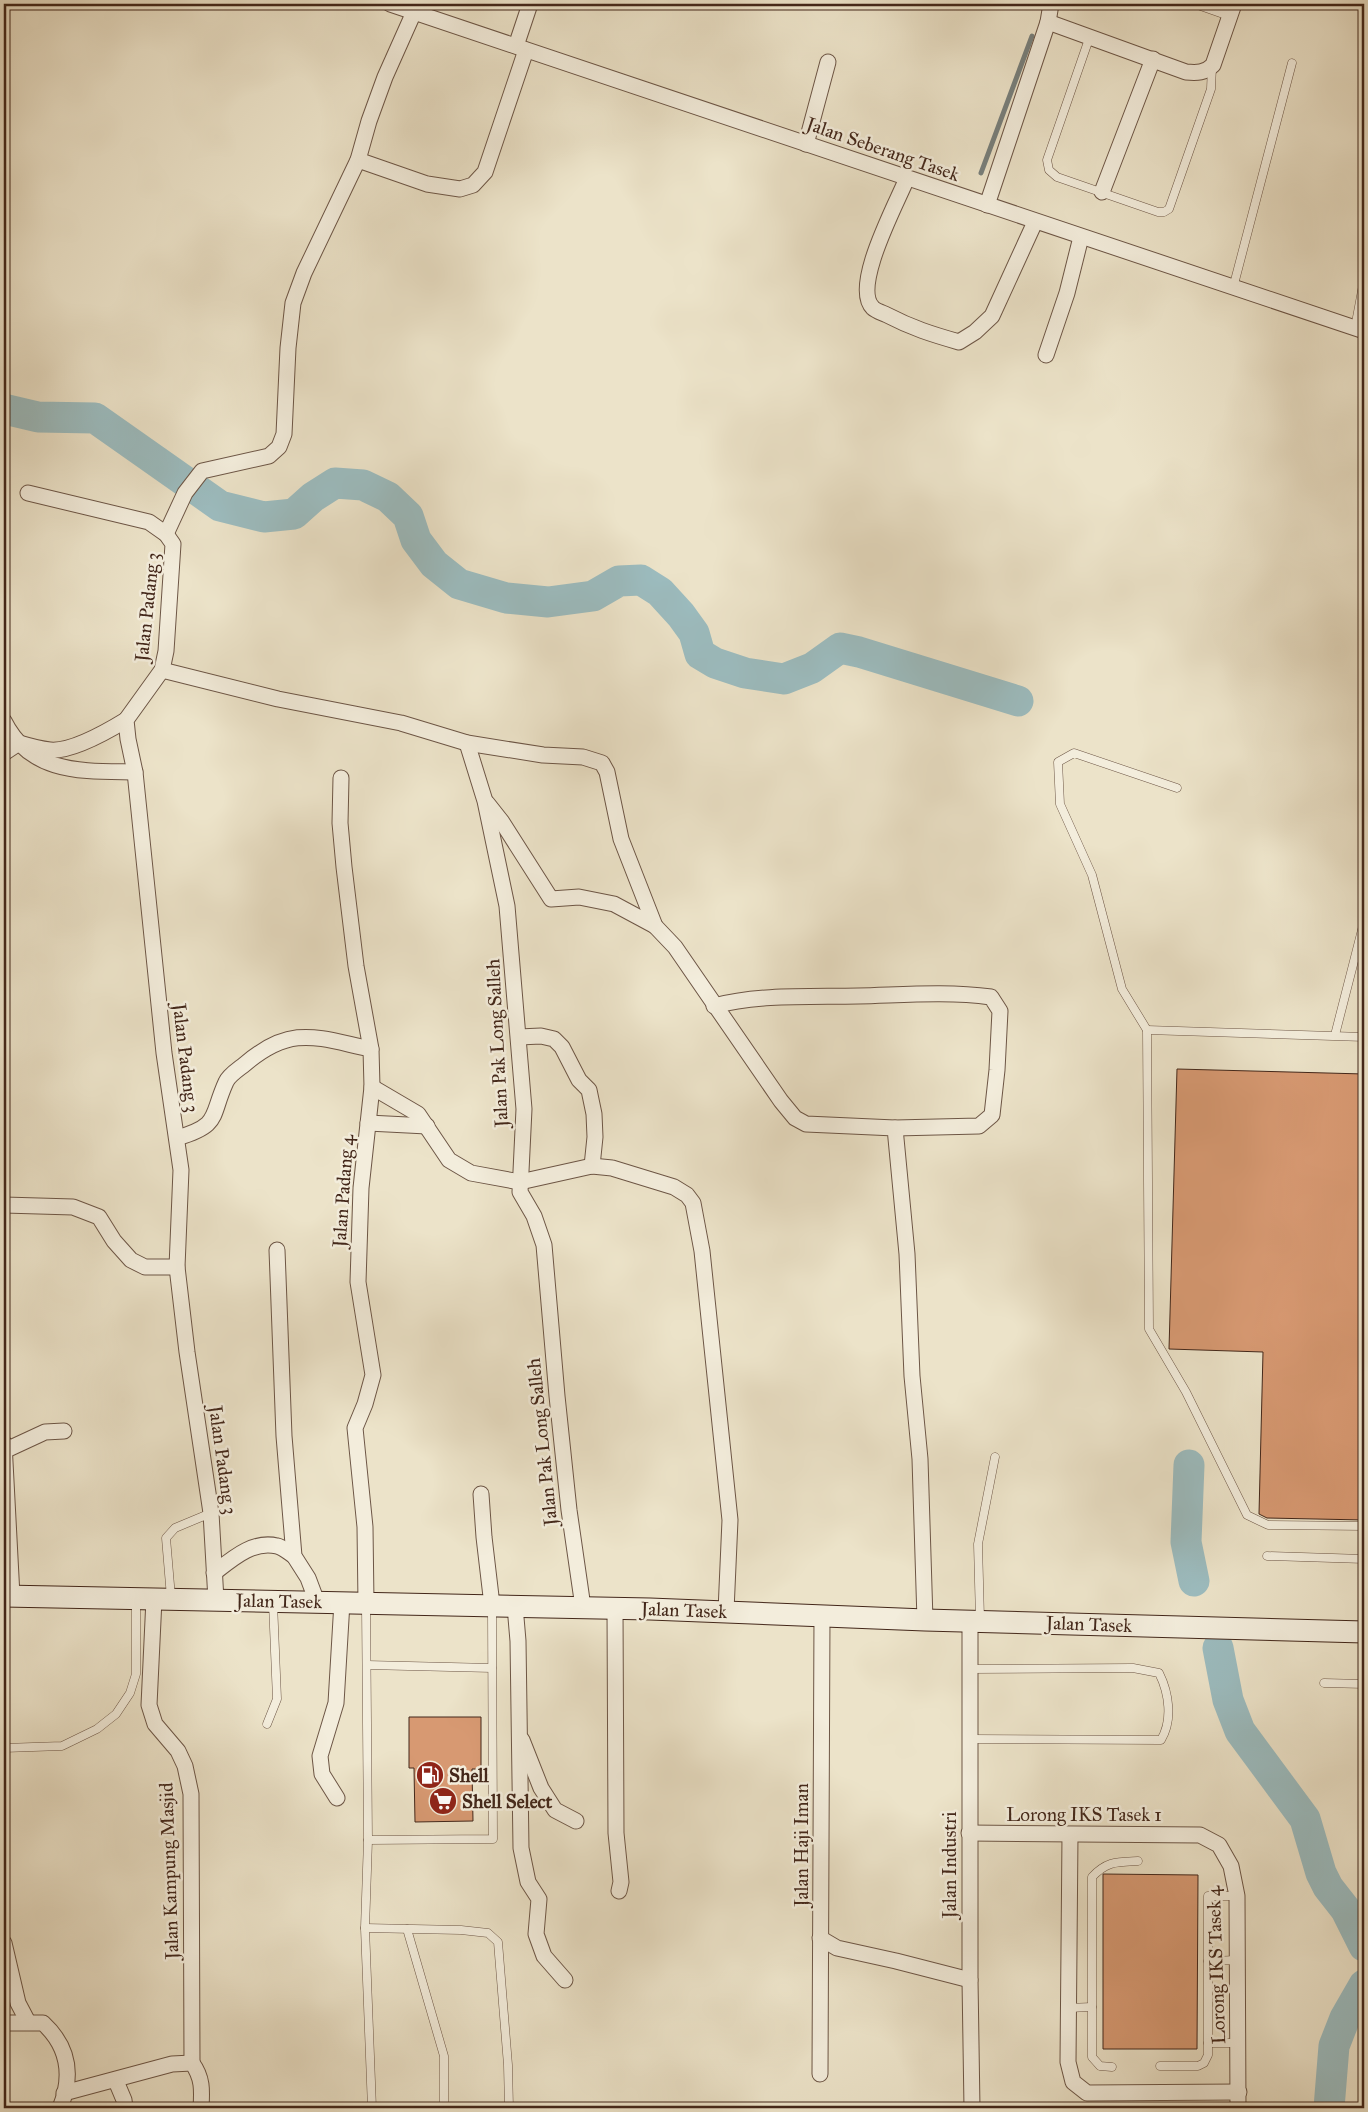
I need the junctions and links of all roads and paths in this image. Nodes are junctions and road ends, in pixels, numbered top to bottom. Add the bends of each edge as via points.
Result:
1 (390, 4) edge
2 (530, 4) edge
3 (1051, 4) edge
4 (1195, 4) edge
5 (1232, 10) edge
6 (414, 12) junction
7 (1048, 22) junction
8 (1090, 36) junction
9 (521, 48) junction
10 (1153, 59) junction
11 (828, 62) dead end
12 (1292, 63) dead end
13 (1212, 64) junction
14 (806, 144) junction
15 (358, 160) junction
16 (907, 178) junction
17 (1102, 192) junction
18 (987, 205) junction
19 (1035, 222) junction
20 (1081, 237) junction
21 (1364, 280) edge
22 (1233, 288) junction
23 (1360, 330) edge
24 (1046, 355) dead end
25 (28, 493) dead end
26 (166, 534) junction
27 (162, 670) junction
28 (126, 720) junction
29 (4, 721) edge
30 (467, 743) junction
31 (19, 744) junction
32 (4, 753) edge
33 (135, 772) junction
34 (341, 778) dead end
35 (1177, 788) dead end
36 (485, 801) junction
37 (1364, 922) edge
38 (655, 926) junction
39 (714, 1006) junction
40 (1147, 1030) junction
41 (1335, 1035) junction
42 (519, 1036) junction
43 (1364, 1037) edge
44 (371, 1049) junction
45 (372, 1087) junction
46 (368, 1123) junction
47 (427, 1126) junction
48 (895, 1128) junction
49 (177, 1138) junction
50 (592, 1166) junction
51 (520, 1182) junction
52 (4, 1205) edge
53 (277, 1250) dead end
54 (177, 1266) junction
55 (64, 1431) dead end
56 (4, 1447) edge
57 (995, 1457) dead end
58 (481, 1494) dead end
59 (211, 1514) junction
60 (1364, 1526) edge
61 (294, 1556) junction
62 (1267, 1556) dead end
63 (1364, 1559) edge
64 (214, 1573) junction
65 (8, 1596) edge
66 (154, 1599) junction
67 (216, 1600) junction
68 (272, 1601) junction
69 (317, 1602) junction
70 (342, 1602) junction
71 (366, 1603) junction
72 (492, 1605) junction
73 (515, 1606) junction
74 (583, 1608) junction
75 (615, 1608) junction
76 (726, 1611) junction
77 (822, 1616) junction
78 (925, 1620) junction
79 (975, 1621) junction
80 (1364, 1632) edge
81 (367, 1665) junction
82 (492, 1668) junction
83 (970, 1669) junction
84 (1324, 1683) dead end
85 (1364, 1684) edge
86 (267, 1724) dead end
87 (518, 1732) junction
88 (970, 1738) junction
89 (4, 1748) edge
90 (337, 1798) dead end
91 (576, 1820) dead end
92 (969, 1833) junction
93 (1200, 1834) joint
94 (1070, 1835) junction
95 (368, 1840) junction
96 (1138, 1861) dead end
97 (619, 1891) dead end
98 (1236, 1896) junction
99 (365, 1928) junction
100 (407, 1929) junction
101 (820, 1938) junction
102 (4, 1943) edge
103 (1238, 1960) junction
104 (1208, 1961) junction
105 (565, 1980) dead end
106 (970, 1980) junction
107 (1092, 2007) junction
108 (1067, 2008) junction
109 (28, 2022) junction
110 (4, 2023) edge
111 (1208, 2043) junction
112 (1238, 2043) junction
113 (192, 2063) junction
114 (1160, 2066) dead end
115 (1112, 2067) dead end
116 (820, 2074) dead end
117 (116, 2081) junction
118 (1238, 2092) junction
119 (64, 2094) junction
120 (60, 2108) edge
121 (125, 2108) edge
122 (202, 2108) edge
123 (372, 2108) edge
124 (444, 2108) edge
125 (509, 2108) edge
126 (972, 2108) edge
127 (1238, 2108) edge

1 - 6 street, Jalan Seberang Tasek
2 - 9 street
3 - 7 street
4 - 5 lane
5 - 13 street
6 - 9 street, Jalan Seberang Tasek
6 - 15 street via 385,77
7 - 8 street
7 - 18 street
8 - 10 street
8 - 17 lane via 1048,160 1049,170 1057,177
9 - 14 street, Jalan Seberang Tasek
9 - 15 street via 485,172 472,185 460,189 428,184
10 - 13 street via 1186,72 1208,70
10 - 17 street
11 - 14 street
12 - 22 lane
13 - 17 lane via 1211,89 1169,209 1158,212
14 - 16 street, Jalan Seberang Tasek
15 - 26 street via 293,303 284,434 279,447 269,456 202,470 185,493
16 - 18 street, Jalan Seberang Tasek
16 - 19 street via 872,261 866,295 872,307 913,329 959,342 975,332 992,316
18 - 19 street, Jalan Seberang Tasek
19 - 20 street, Jalan Seberang Tasek
20 - 22 street, Jalan Seberang Tasek
20 - 24 street via 1067,293
21 - 23 lane
22 - 23 street, Jalan Seberang Tasek
25 - 26 street via 149,522
26 - 27 street, Jalan Padang 3 via 173,544
27 - 28 street, Jalan Padang 3
27 - 30 street via 278,699 402,723
28 - 31 street via 79,744 52,750
28 - 33 street, Jalan Padang 3
29 - 31 street
30 - 36 street, Jalan Pak Long Salleh
30 - 38 street via 602,763 607,772 622,840
31 - 32 street
31 - 33 street via 42,761 68,769
33 - 49 street, Jalan Padang 3 via 164,1053
34 - 44 street, Jalan Padang 4 via 344,867 356,966
35 - 40 lane via 1074,753 1058,762 1060,804 1092,875 1122,989
36 - 38 street via 551,899 579,897 614,904
36 - 42 street, Jalan Pak Long Salleh via 507,906
37 - 41 lane
38 - 39 street via 675,948
39 - 48 street via 795,1118 815,1125
39 - 48 street via 779,998 991,997 1000,1011 992,1115 979,1126
40 - 41 lane
40 - 60 lane via 1149,1329 1186,1392 1247,1515 1268,1525
41 - 43 lane
42 - 50 street via 554,1039 562,1047 579,1080 589,1090 595,1137
42 - 51 street, Jalan Pak Long Salleh via 524,1109
44 - 45 street, Jalan Padang 4
44 - 49 street via 304,1036 282,1039 255,1055 226,1079 213,1119 197,1132
45 - 46 street, Jalan Padang 4
45 - 47 street via 418,1114
46 - 47 street
46 - 71 street, Jalan Padang 4 via 361,1188 358,1282 373,1375 366,1404 355,1428 366,1527
47 - 51 street via 448,1160 471,1173
48 - 78 street via 920,1459
49 - 54 street, Jalan Padang 3 via 181,1170
50 - 51 street
50 - 76 street via 612,1168 674,1186 694,1203 702,1251 730,1520
51 - 74 street, Jalan Pak Long Salleh via 520,1192 534,1216 544,1245 556,1396
52 - 54 street via 73,1207 99,1218 131,1260 145,1267
53 - 61 street via 284,1436
54 - 59 street, Jalan Padang 3
55 - 56 street via 45,1432
56 - 65 street
57 - 79 lane via 978,1544
58 - 72 street
59 - 64 street, Jalan Padang 3
59 - 66 lane via 175,1528 166,1538
61 - 64 street via 278,1546 259,1546 240,1554
61 - 69 street via 308,1578
62 - 63 lane
64 - 67 street, Jalan Padang 3
65 - 66 main road, Jalan Tasek
66 - 67 main road, Jalan Tasek
66 - 89 lane via 130,1693 116,1714 97,1729 62,1746
66 - 113 street, Jalan Kampung Masjid via 149,1705 155,1724 178,1751 191,1794
67 - 68 main road, Jalan Tasek
68 - 69 main road, Jalan Tasek
68 - 86 lane via 276,1699
69 - 70 main road, Jalan Tasek
70 - 71 main road, Jalan Tasek
70 - 90 street via 336,1704 320,1756 322,1774
71 - 72 main road, Jalan Tasek
71 - 81 lane
72 - 73 main road, Jalan Tasek
72 - 82 lane
73 - 74 main road, Jalan Tasek
73 - 87 street
74 - 75 main road, Jalan Tasek
75 - 76 main road, Jalan Tasek
75 - 97 street
76 - 77 main road, Jalan Tasek
77 - 78 main road, Jalan Tasek
77 - 101 street, Jalan Haji Iman
78 - 79 main road, Jalan Tasek
79 - 80 main road, Jalan Tasek
79 - 83 street, Jalan Industri
81 - 82 lane
81 - 95 lane
82 - 95 lane via 493,1839
83 - 88 street, Jalan Industri
83 - 88 lane via 1133,1668 1159,1672 1165,1685 1169,1713 1167,1731 1161,1740
84 - 85 lane
87 - 91 street via 541,1788 555,1810
87 - 105 street via 521,1848 528,1882 539,1899 536,1934 544,1956
88 - 92 street, Jalan Industri
92 - 94 street, Lorong IKS Tasek 1
92 - 106 street, Jalan Industri
93 - 94 street, Lorong IKS Tasek 1
93 - 98 street, Lorong IKS Tasek 4 via 1219,1845 1231,1866
94 - 108 street
95 - 99 lane
96 - 107 lane via 1103,1866 1092,1877
98 - 103 street, Lorong IKS Tasek 4
98 - 104 lane via 1208,1896
99 - 100 lane
99 - 123 lane
100 - 124 lane via 444,2056
100 - 125 lane via 488,1933 498,1942
101 - 106 street via 837,1948
101 - 116 street, Jalan Haji Iman
102 - 109 street via 18,2003
103 - 104 lane
103 - 112 street, Lorong IKS Tasek 4
104 - 111 lane
106 - 126 street, Jalan Industri
107 - 108 lane
107 - 115 lane via 1092,2057 1100,2066
108 - 118 street via 1068,2062 1073,2082 1087,2093
109 - 110 street
109 - 119 street via 43,2023 63,2048 68,2081
111 - 112 lane
111 - 114 lane via 1208,2055 1198,2066
112 - 118 street, Lorong IKS Tasek 4
113 - 117 street via 172,2064
113 - 122 street via 202,2084
117 - 119 street
117 - 121 street
118 - 127 street, Lorong IKS Tasek 4
119 - 120 street

